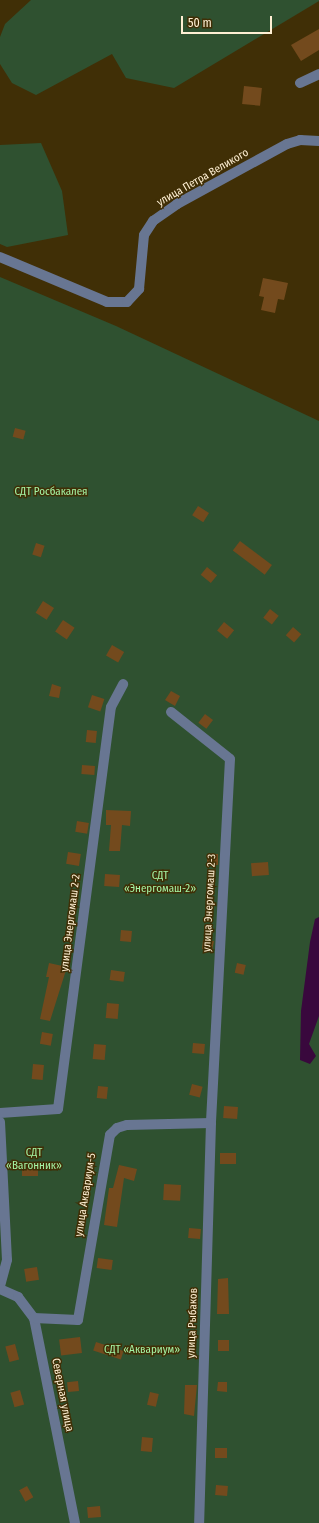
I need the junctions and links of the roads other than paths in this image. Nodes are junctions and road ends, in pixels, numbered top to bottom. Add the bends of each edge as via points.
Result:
1 (319, 74) edge
2 (300, 83) dead end
3 (319, 141) edge
4 (0, 257) edge
5 (123, 684) dead end
6 (171, 712) dead end
7 (0, 1113) edge
8 (0, 1122) edge
9 (211, 1123) junction
10 (0, 1288) edge
11 (34, 1318) junction
12 (75, 1523) edge
13 (199, 1523) edge

1 - 2 street
3 - 4 street, улица Петра Великого via 287,144 177,204 153,221 144,235 139,289 127,302 107,302
5 - 7 street, улица Энергомаш 2-2 via 111,706 58,1109
6 - 9 street, улица Энергомаш 2-3 via 230,759
8 - 10 street via 7,1260
9 - 11 street, улица Аквариум-5 via 127,1125 117,1128 110,1135 78,1320
9 - 13 street, улица Рыбаков
10 - 11 street, Северная улица via 18,1297
11 - 12 street, Северная улица

